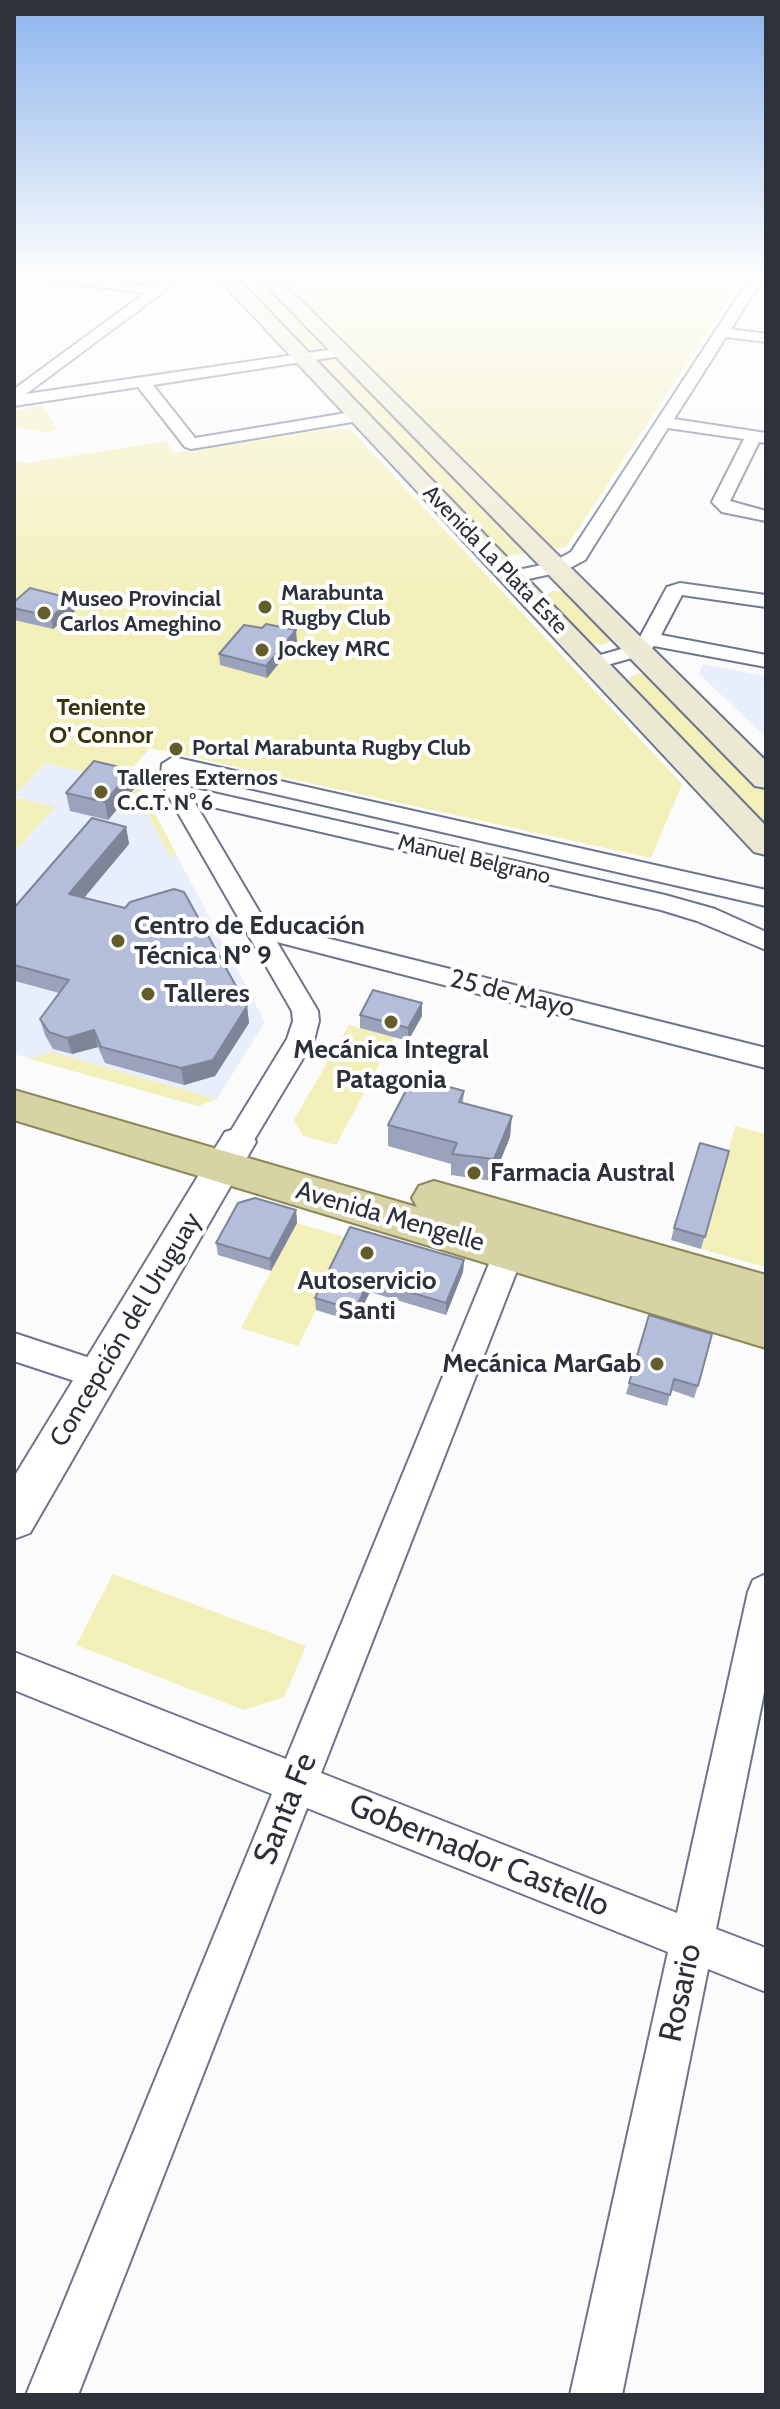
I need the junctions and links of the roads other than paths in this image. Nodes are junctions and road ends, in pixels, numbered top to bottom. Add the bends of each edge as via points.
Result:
1 (105, 387) edge
2 (146, 387) edge
3 (331, 387) edge
4 (377, 387) edge
5 (686, 387) edge
6 (14, 398) edge
7 (358, 416) junction
8 (664, 422) junction
9 (760, 437) edge
10 (766, 516) edge
11 (557, 567) junction
12 (511, 577) junction
13 (766, 601) edge
14 (644, 644) junction
15 (766, 661) edge
16 (593, 663) junction
17 (766, 779) edge
18 (177, 792) junction
19 (766, 845) edge
20 (766, 898) edge
21 (258, 929) junction
22 (766, 942) edge
23 (766, 1058) edge
24 (14, 1077) edge
25 (14, 1105) edge
26 (230, 1154) junction
27 (515, 1238) junction
28 (766, 1294) edge
29 (766, 1328) edge
30 (14, 1347) edge
31 (99, 1375) junction
32 (14, 1518) edge
33 (766, 1592) edge
34 (14, 1671) edge
35 (297, 1783) junction
36 (692, 1941) junction
37 (766, 1970) edge
38 (52, 2395) edge
39 (596, 2395) edge

1 - 6 street
2 - 7 street via 191,444
3 - 7 main road, Avenida La Plata Este
4 - 11 main road, Avenida La Plata Este
5 - 8 street
7 - 12 main road, Avenida La Plata Este
8 - 9 street
8 - 11 street via 578,556
9 - 10 street via 721,502
11 - 12 street
11 - 14 main road, Avenida La Plata Este
12 - 16 main road, Avenida La Plata Este
13 - 14 street via 694,589 674,591
14 - 15 street
14 - 16 street
14 - 17 main road, Avenida La Plata Este
16 - 19 main road, Avenida La Plata Este
18 - 20 street, Manuel Belgrano via 173,764
18 - 21 street
18 - 22 street, Manuel Belgrano via 665,903
21 - 23 street, 25 de Mayo
21 - 26 street via 301,1002 306,1021 300,1040
24 - 26 main road, Avenida Mengelle
25 - 26 main road, Avenida Mengelle
26 - 27 main road, Avenida Mengelle
26 - 31 street, Concepción del Uruguay
27 - 28 main road, Avenida Mengelle
27 - 29 main road, Avenida Mengelle
27 - 35 street, Santa Fe
30 - 31 street
31 - 32 street, Concepción del Uruguay
33 - 36 street, Rosario
34 - 35 street, Gobernador Castello
35 - 36 street, Gobernador Castello
35 - 38 street, Santa Fe
36 - 37 street, Gobernador Castello
36 - 39 street, Rosario

